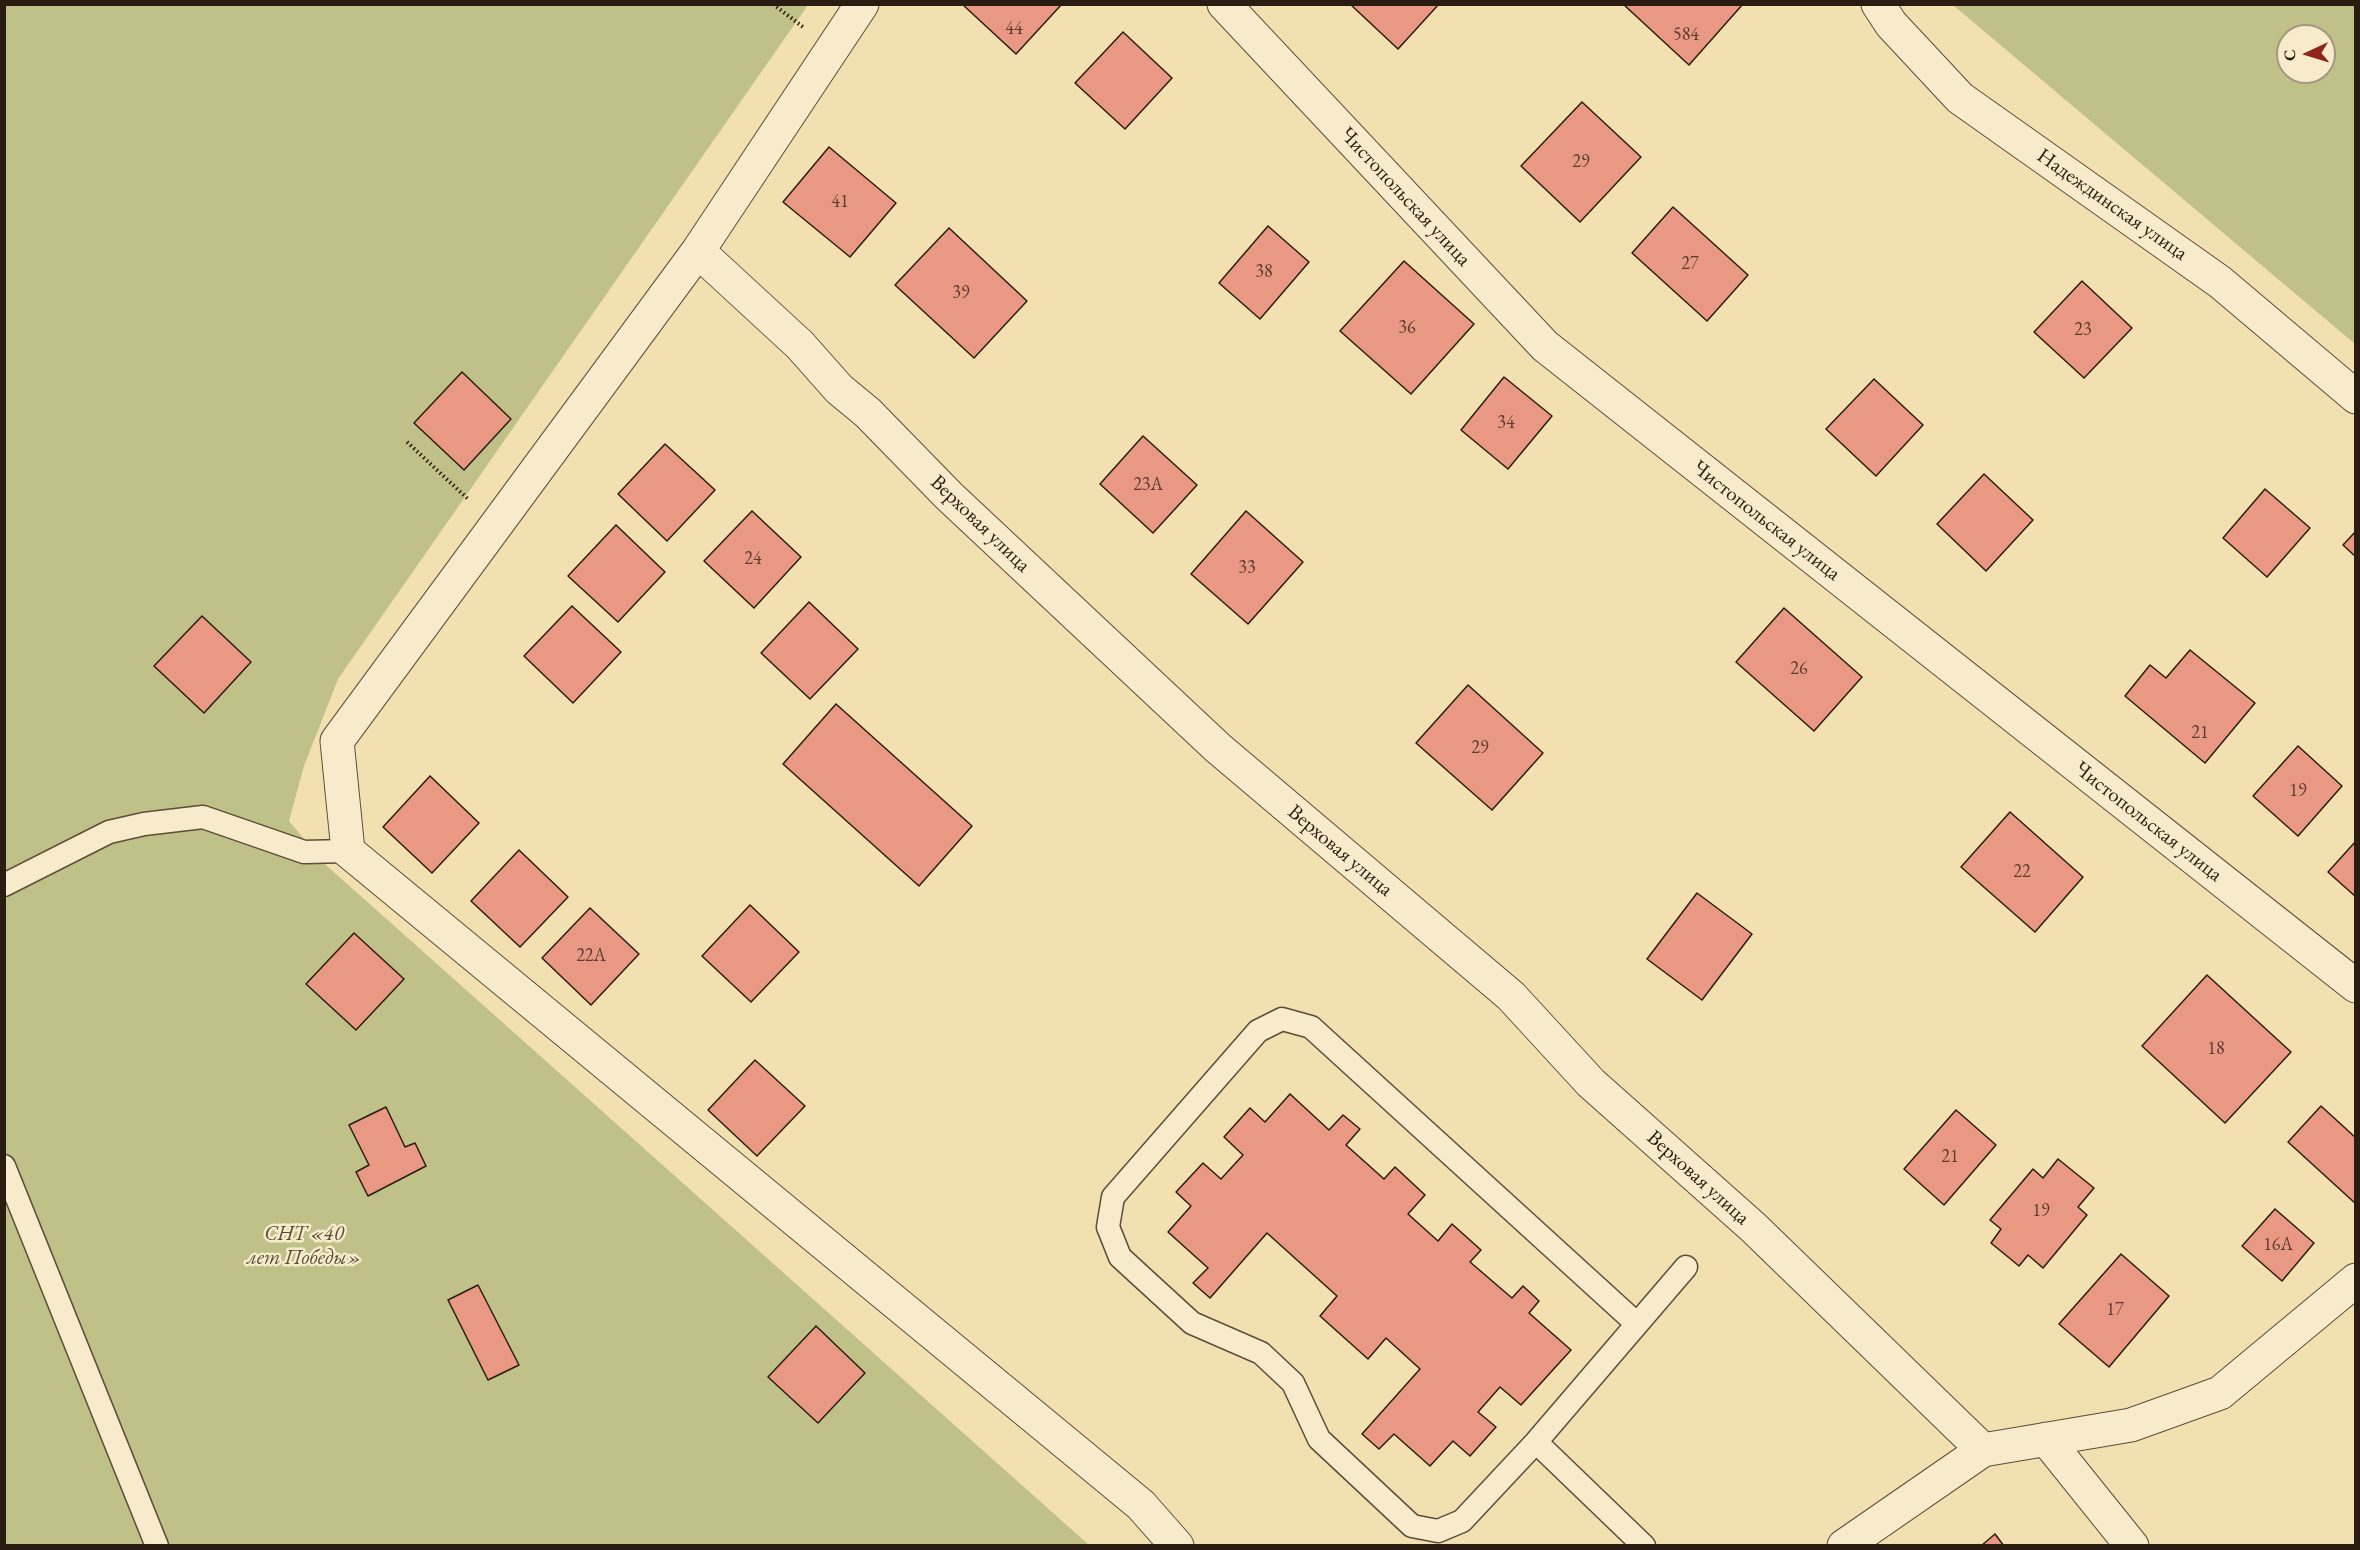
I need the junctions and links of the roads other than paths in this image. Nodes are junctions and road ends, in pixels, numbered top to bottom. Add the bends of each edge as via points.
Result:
1 (862, 4) edge
2 (1224, 4) edge
3 (1878, 4) edge
4 (698, 251) junction
5 (2355, 396) edge
6 (348, 851) junction
7 (4, 885) edge
8 (2355, 986) edge
9 (4, 1166) edge
10 (1686, 1268) dead end
11 (2355, 1280) edge
12 (1637, 1324) junction
13 (2046, 1439) junction
14 (1536, 1442) junction
15 (1983, 1450) junction
16 (157, 1545) edge
17 (1178, 1545) edge
18 (1644, 1545) edge
19 (1844, 1545) edge
20 (2132, 1545) edge

1 - 4 street
2 - 8 street, Чистопольская улица via 1545,346
3 - 5 street, Надеждинская улица via 1891,24 1960,98 2220,282
4 - 6 street via 337,741
4 - 15 street, Верховая улица via 800,345 839,389 949,496 1218,748 1511,996 1591,1083 1754,1228
6 - 7 lane via 304,852 203,817 109,832
6 - 17 street via 1142,1506
9 - 16 lane
10 - 12 lane
11 - 13 street via 2220,1393 2132,1425
12 - 14 lane
12 - 14 lane via 1311,1027 1282,1019 1257,1031 1113,1197 1108,1227 1120,1257 1192,1323 1261,1353 1293,1383 1319,1439 1412,1526 1438,1531 1462,1521
13 - 15 street
13 - 20 street
14 - 18 lane
15 - 19 street

